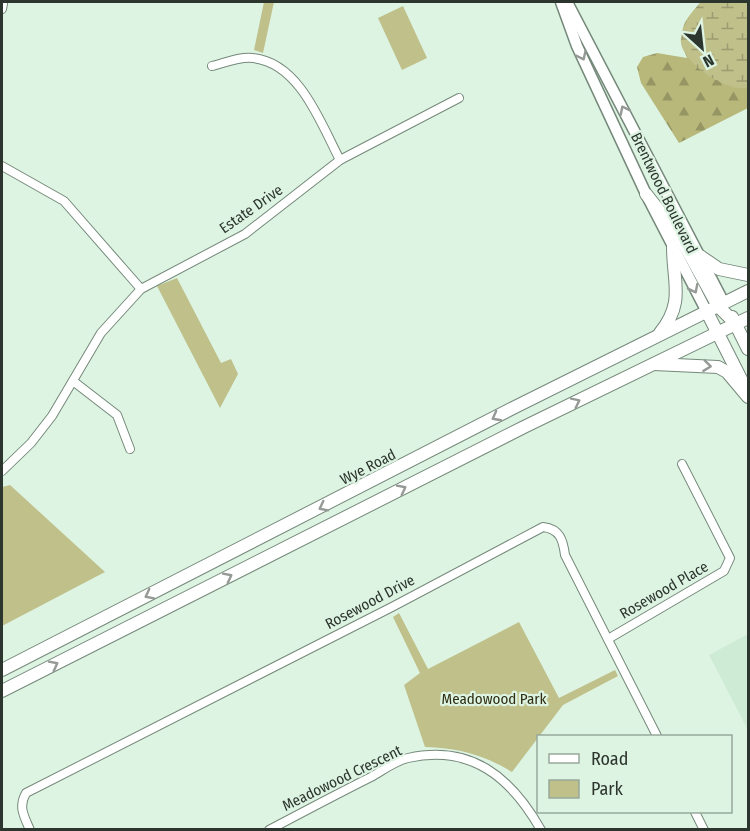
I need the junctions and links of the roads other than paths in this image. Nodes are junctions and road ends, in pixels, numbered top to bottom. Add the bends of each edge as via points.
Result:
1 (561, 2) edge
2 (567, 2) edge
3 (212, 66) dead end
4 (459, 98) dead end
5 (340, 160) junction
6 (2, 166) edge
7 (646, 194) junction
8 (673, 247) junction
9 (700, 256) junction
10 (748, 275) edge
11 (141, 289) junction
12 (748, 291) edge
13 (716, 307) junction
14 (748, 318) edge
15 (736, 324) junction
16 (718, 332) junction
17 (642, 345) junction
18 (748, 349) edge
19 (653, 364) junction
20 (73, 381) junction
21 (748, 396) edge
22 (130, 449) dead end
23 (682, 464) dead end
24 (2, 471) edge
25 (608, 639) junction
26 (2, 670) edge
27 (2, 691) edge
28 (656, 735) edge
29 (696, 813) edge
30 (30, 830) edge
31 (269, 830) edge
32 (541, 830) edge
33 (704, 830) edge

1 -> 7 street, Brentwood Boulevard via 577,46
9 -> 2 street, Brentwood Boulevard
3 - 5 street via 252,57 278,64 309,100
4 - 5 street, Estate Drive
5 - 11 street, Estate Drive via 245,234
6 - 11 street via 64,201
7 - 8 street, Brentwood Boulevard
7 - 13 main road via 680,237
8 -> 13 street, Brentwood Boulevard
8 - 17 main road via 677,301 660,333
9 - 10 main road via 731,274
9 - 13 street, Brentwood Boulevard
11 - 20 street, Estate Drive via 107,325
12 - 13 main road, Wye Road
13 - 15 main road, Brentwood Boulevard
13 - 16 main road, Brentwood Boulevard
13 - 17 main road, Wye Road
14 - 15 main road
15 - 16 main road
15 - 18 main road, Brentwood Boulevard
16 - 19 main road
16 - 21 main road, Brentwood Boulevard
17 -> 26 main road, Wye Road
19 -> 21 main road via 718,367 728,372
27 -> 19 main road
20 - 22 street via 117,415
20 - 24 street, Estate Drive via 31,443
23 - 25 street, Rosewood Place via 730,558 724,571
25 - 28 street, Rosewood Drive
25 - 30 street, Rosewood Drive via 565,555 562,537 543,526 26,793 21,811
29 - 33 street
31 - 32 street, Meadowood Crescent via 406,758 437,756 488,767 514,789

